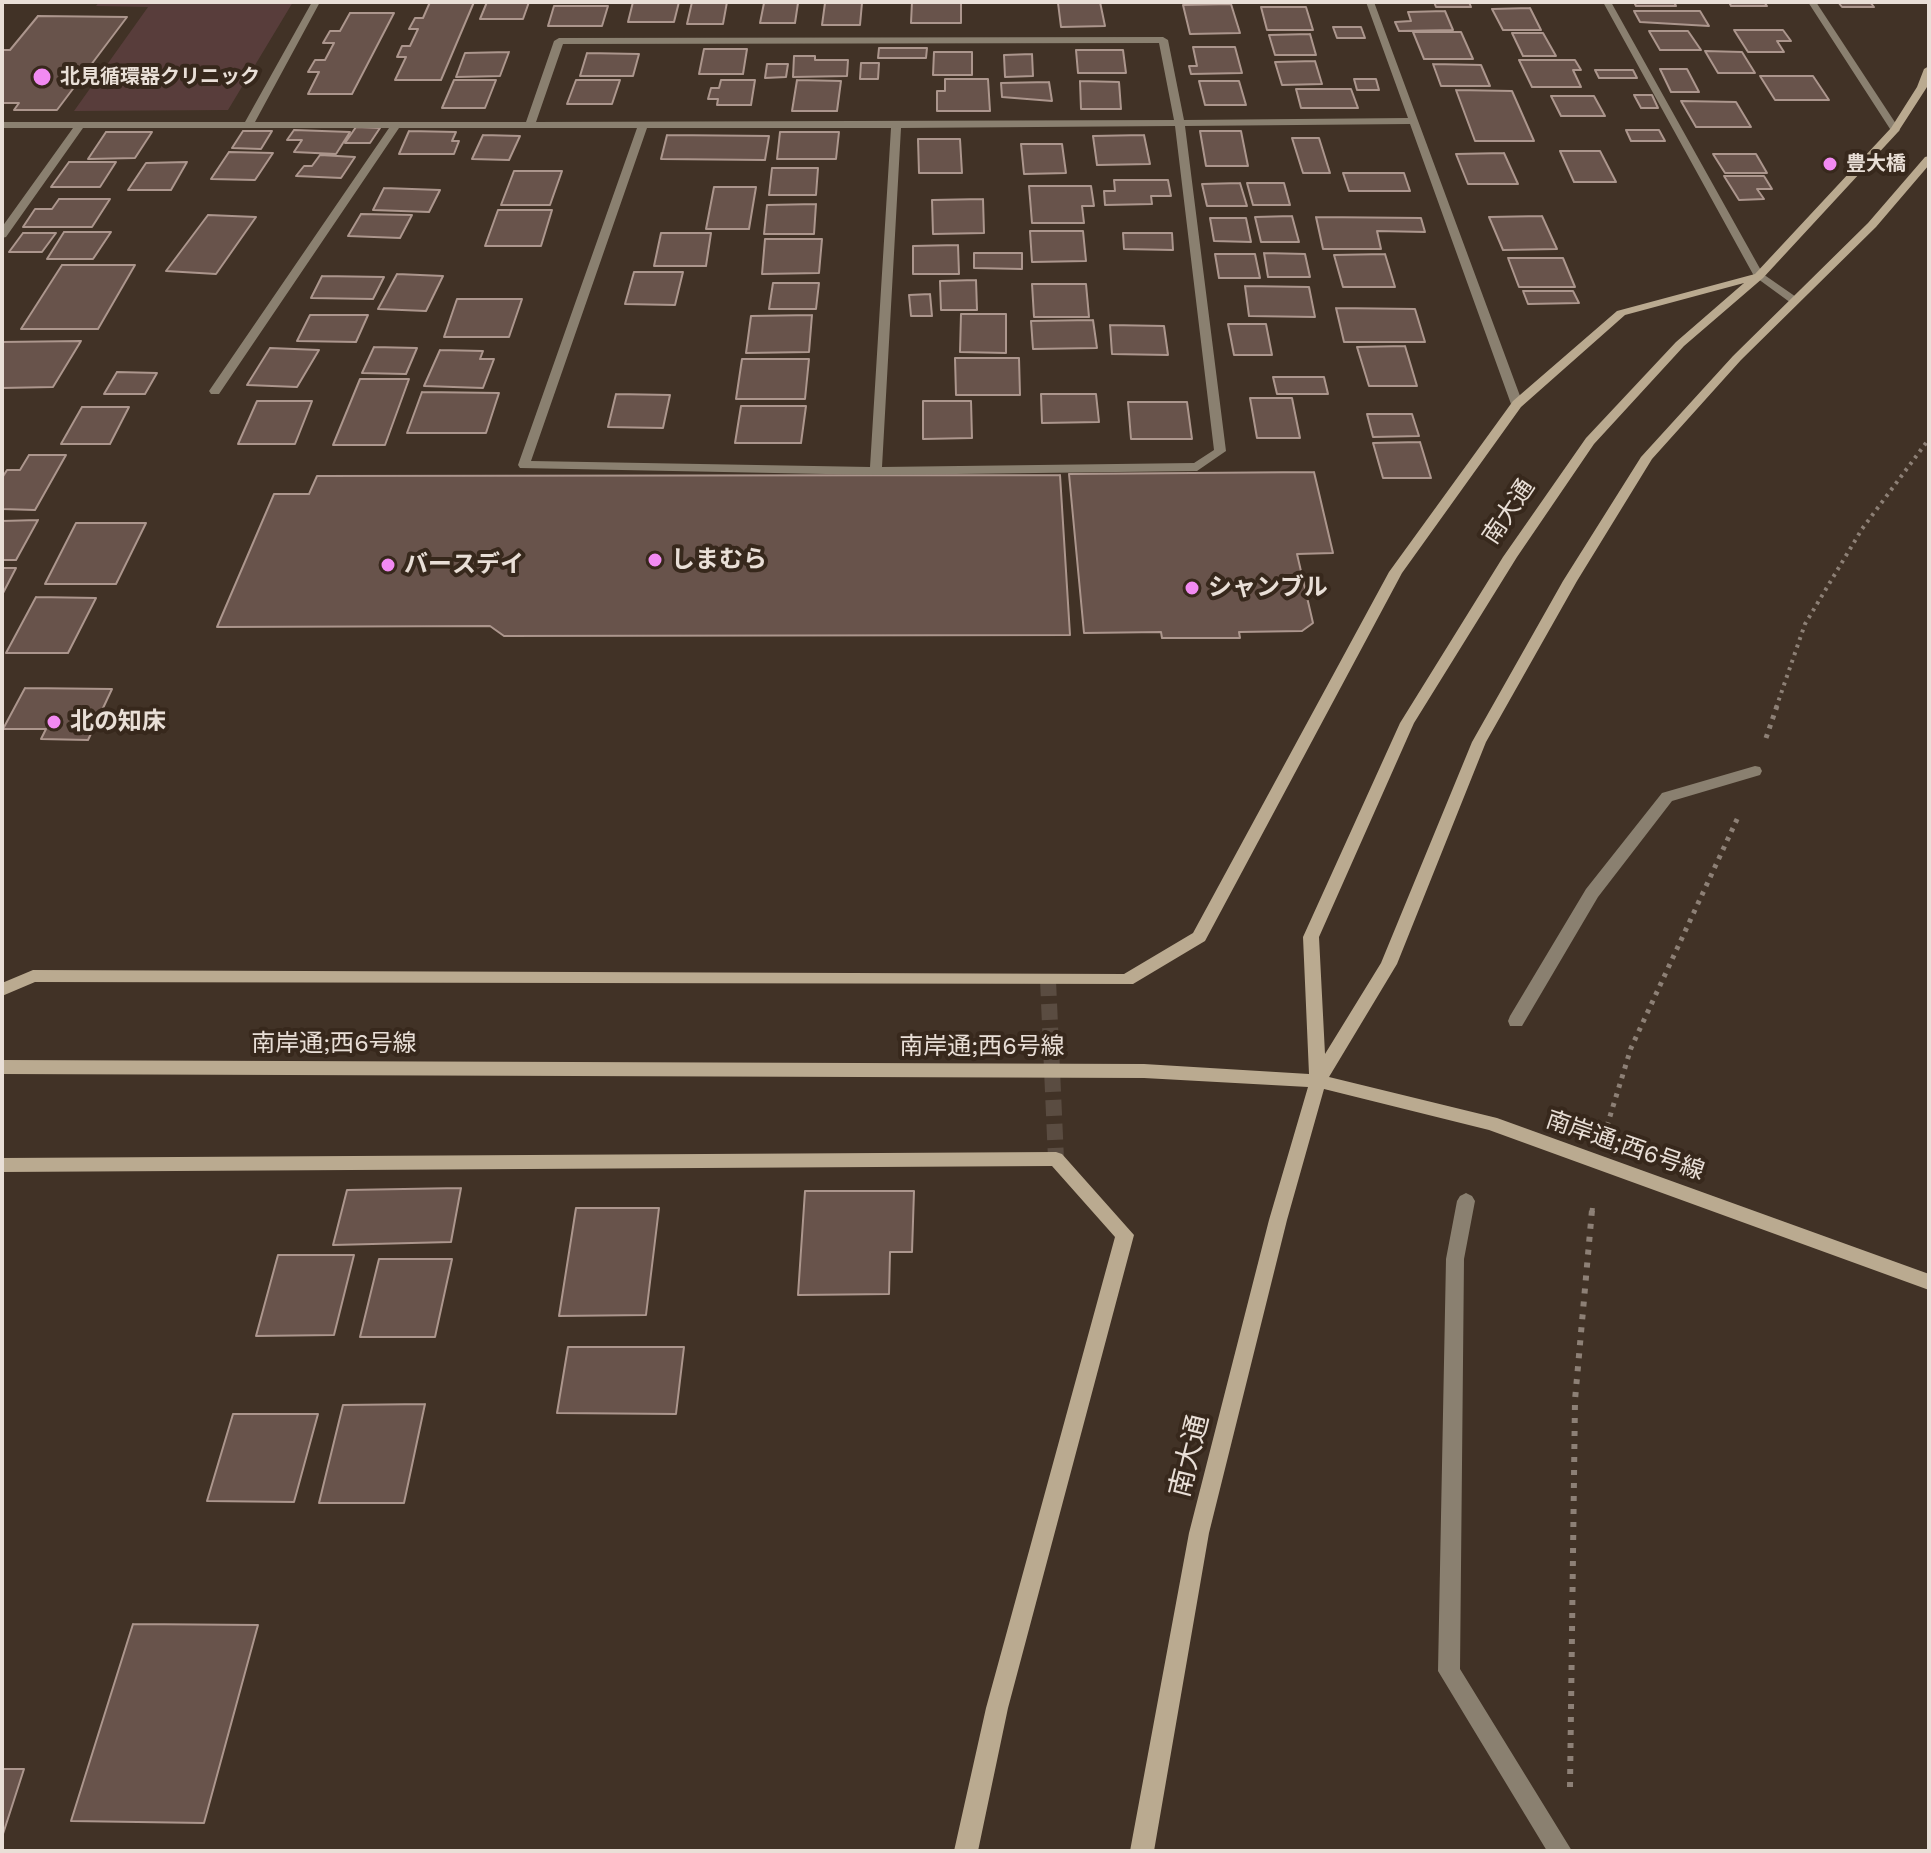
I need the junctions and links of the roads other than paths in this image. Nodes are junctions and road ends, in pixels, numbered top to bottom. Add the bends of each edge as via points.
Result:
1 (316, 2) edge
2 (1370, 2) edge
3 (1607, 2) edge
4 (1812, 2) edge
5 (1929, 69) edge
6 (1413, 121) junction
7 (397, 123) junction
8 (1180, 123) junction
9 (81, 124) junction
10 (249, 124) junction
11 (2, 125) edge
12 (530, 125) junction
13 (896, 125) junction
14 (643, 126) junction
15 (1895, 130) junction
16 (1929, 159) edge
17 (2, 235) edge
18 (1759, 276) junction
19 (1795, 301) junction
20 (215, 391) dead end
21 (1517, 404) junction
22 (876, 471) junction
23 (1755, 771) dead end
24 (2, 990) edge
25 (1516, 1021) dead end
26 (2, 1067) edge
27 (1318, 1081) junction
28 (2, 1165) edge
29 (1466, 1201) dead end
30 (1929, 1282) edge
31 (966, 1851) edge
32 (1142, 1851) edge
33 (1560, 1851) edge

1 - 10 street
2 - 6 street
3 - 18 street
4 - 15 street
5 - 15 street, 南大通
6 - 8 street
6 - 21 street
7 - 10 street
7 - 12 street
7 - 20 street
8 - 12 street via 1163,40 559,41
8 - 13 street
8 - 22 street via 1220,451 1197,467
9 - 10 street
9 - 11 street
9 - 17 street
12 - 14 street
13 - 14 street
13 - 22 street
14 - 22 street via 524,465
15 - 18 street, 南大通
16 - 19 street, 南大通
18 - 19 street
18 - 21 street via 1621,313
18 - 27 street, 南大通 via 1680,344 1590,441 1407,723 1311,937
19 - 27 street, 南大通 via 1647,457 1570,581 1479,742 1389,964
21 - 24 street via 1396,572 1199,937 1127,980 33,976
23 - 25 street via 1667,797 1592,893
26 - 27 street, 南岸通;西6号線 via 1144,1071
27 - 30 street, 南岸通;西6号線 via 1491,1123
27 - 32 street, 南大通 via 1199,1533
28 - 31 street via 1056,1159 1125,1235 997,1708
29 - 33 street via 1455,1259 1449,1671

